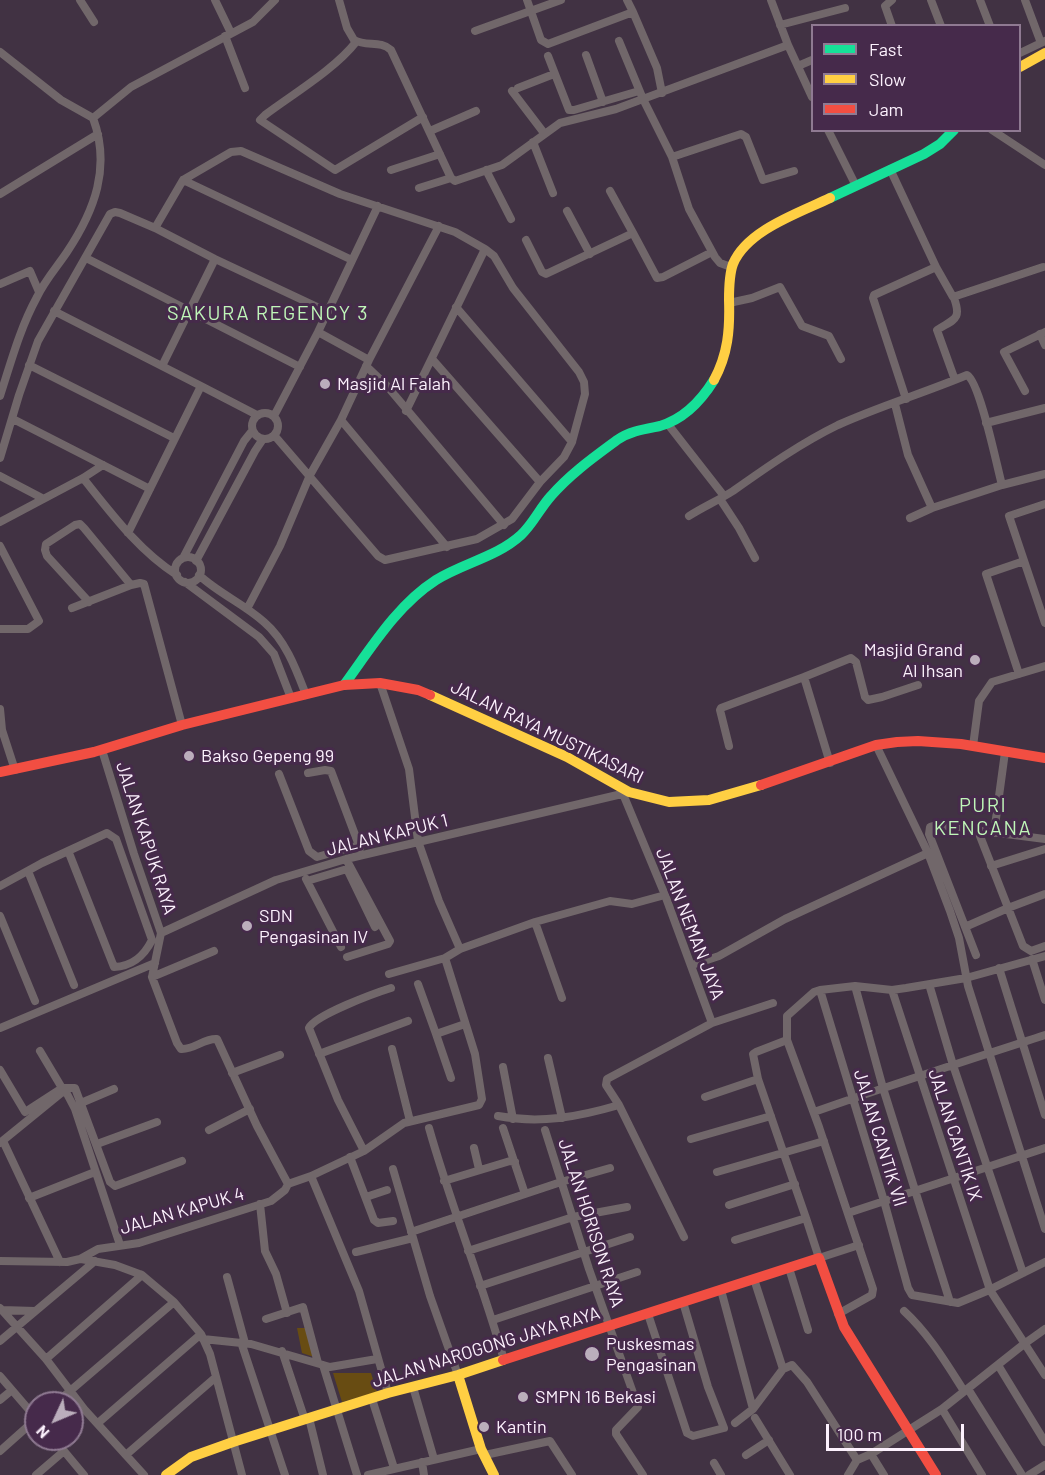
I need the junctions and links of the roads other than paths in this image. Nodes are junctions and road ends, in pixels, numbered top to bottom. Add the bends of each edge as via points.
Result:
1 (80, 0) edge
2 (215, 0) edge
3 (275, 0) edge
4 (339, 0) edge
5 (527, 0) edge
6 (561, 0) edge
7 (627, 0) edge
8 (771, 0) edge
9 (892, 0) edge
10 (931, 0) edge
11 (980, 0) edge
12 (1025, 0) edge
13 (845, 8) dead end
14 (531, 12) junction
15 (633, 12) junction
16 (94, 22) dead end
17 (891, 24) edge
18 (940, 24) edge
19 (989, 24) edge
20 (780, 25) junction
21 (475, 31) dead end
22 (228, 34) junction
23 (619, 41) dead end
24 (357, 42) junction
25 (788, 45) junction
26 (1044, 45) edge
27 (0, 52) edge
28 (1021, 53) edge
29 (586, 55) dead end
30 (548, 56) dead end
31 (811, 61) edge
32 (798, 66) junction
33 (1021, 66) edge
34 (554, 74) junction
35 (245, 88) dead end
36 (662, 93) junction
37 (811, 94) edge
38 (641, 95) junction
39 (603, 102) junction
40 (476, 111) dead end
41 (423, 117) junction
42 (93, 118) junction
43 (430, 131) junction
44 (829, 132) edge
45 (952, 132) edge
46 (995, 132) edge
47 (544, 133) junction
48 (98, 134) junction
49 (533, 142) junction
50 (440, 154) junction
51 (672, 157) junction
52 (1045, 165) edge
53 (890, 169) junction
54 (391, 170) dead end
55 (486, 170) junction
56 (794, 171) dead end
57 (451, 178) junction
58 (183, 180) junction
59 (856, 186) junction
60 (419, 188) dead end
61 (610, 191) dead end
62 (553, 193) dead end
63 (0, 194) edge
64 (378, 206) junction
65 (567, 211) dead end
66 (511, 219) dead end
67 (439, 226) junction
68 (155, 228) junction
69 (633, 234) junction
70 (526, 240) dead end
71 (485, 249) junction
72 (712, 252) junction
73 (590, 254) junction
74 (86, 258) junction
75 (215, 259) junction
76 (352, 260) junction
77 (731, 267) junction
78 (936, 267) junction
79 (1043, 267) dead end
80 (0, 284) edge
81 (39, 292) junction
82 (954, 298) junction
83 (729, 303) junction
84 (456, 307) junction
85 (189, 310) junction
86 (54, 311) junction
87 (328, 312) junction
88 (318, 332) junction
89 (1042, 333) edge
90 (1045, 345) edge
91 (432, 359) junction
92 (841, 359) dead end
93 (367, 363) junction
94 (29, 364) junction
95 (162, 366) junction
96 (300, 367) junction
97 (955, 380) junction
98 (201, 386) junction
99 (1025, 391) dead end
100 (0, 396) edge
101 (906, 399) junction
102 (895, 404) junction
103 (1045, 408) edge
104 (406, 411) junction
105 (257, 415) junction
106 (274, 416) junction
107 (13, 419) junction
108 (340, 420) junction
109 (667, 423) junction
110 (986, 423) junction
111 (252, 431) junction
112 (274, 435) junction
113 (174, 438) junction
114 (263, 439) junction
115 (572, 442) junction
116 (0, 458) edge
117 (103, 465) junction
118 (1045, 474) edge
119 (310, 475) junction
120 (0, 476) edge
121 (83, 478) junction
122 (540, 482) junction
123 (1002, 485) junction
124 (150, 489) junction
125 (722, 497) junction
126 (42, 498) junction
127 (1045, 504) edge
128 (932, 508) junction
129 (689, 516) dead end
130 (910, 518) dead end
131 (0, 522) edge
132 (504, 525) junction
133 (128, 533) junction
134 (0, 546) edge
135 (447, 547) junction
136 (183, 558) junction
137 (755, 558) dead end
138 (196, 561) junction
139 (1024, 561) junction
140 (177, 575) junction
141 (199, 575) junction
142 (186, 582) junction
143 (131, 585) junction
144 (89, 602) junction
145 (72, 608) dead end
146 (247, 609) junction
147 (1045, 622) edge
148 (268, 626) junction
149 (0, 629) edge
150 (259, 637) junction
151 (1045, 666) edge
152 (298, 674) junction
153 (1019, 674) junction
154 (804, 677) junction
155 (285, 678) junction
156 (380, 683) junction
157 (344, 685) junction
158 (918, 685) dead end
159 (306, 694) junction
160 (291, 698) junction
161 (0, 709) edge
162 (182, 725) junction
163 (876, 745) junction
164 (729, 746) dead end
165 (973, 746) junction
166 (102, 750) junction
167 (1005, 752) junction
168 (1045, 758) edge
169 (830, 763) junction
170 (15, 770) junction
171 (0, 772) edge
172 (308, 773) dead end
173 (279, 774) dead end
174 (626, 793) junction
175 (978, 831) junction
176 (994, 834) junction
177 (1045, 839) edge
178 (418, 841) junction
179 (359, 846) junction
180 (1045, 849) edge
181 (69, 853) junction
182 (928, 853) junction
183 (362, 855) junction
184 (346, 859) junction
185 (991, 866) junction
186 (28, 871) junction
187 (303, 872) junction
188 (307, 881) junction
189 (0, 886) edge
190 (1045, 894) edge
191 (665, 895) junction
192 (1008, 908) junction
193 (0, 916) edge
194 (535, 922) junction
195 (375, 927) dead end
196 (965, 927) junction
197 (161, 933) junction
198 (1045, 946) edge
199 (341, 947) dead end
200 (460, 949) junction
201 (214, 951) dead end
202 (976, 955) dead end
203 (1045, 956) edge
204 (347, 957) dead end
205 (445, 958) junction
206 (1032, 959) junction
207 (155, 963) junction
208 (692, 965) junction
209 (999, 968) junction
210 (389, 974) dead end
211 (152, 977) junction
212 (966, 978) junction
213 (418, 984) dead end
214 (929, 984) junction
215 (74, 985) dead end
216 (855, 986) junction
217 (391, 988) dead end
218 (820, 990) junction
219 (892, 990) junction
220 (562, 998) dead end
221 (1045, 1000) edge
222 (35, 1002) dead end
223 (773, 1003) dead end
224 (408, 1021) dead end
225 (712, 1023) junction
226 (465, 1024) junction
227 (0, 1028) edge
228 (436, 1034) junction
229 (1045, 1035) edge
230 (787, 1040) junction
231 (1022, 1043) junction
232 (392, 1049) dead end
233 (40, 1051) dead end
234 (319, 1054) junction
235 (280, 1055) dead end
236 (989, 1055) junction
237 (548, 1058) dead end
238 (953, 1065) junction
239 (503, 1067) dead end
240 (0, 1070) edge
241 (232, 1073) junction
242 (920, 1075) junction
243 (1045, 1077) edge
244 (451, 1078) dead end
245 (758, 1079) junction
246 (1034, 1080) junction
247 (62, 1088) junction
248 (883, 1088) junction
249 (114, 1089) dead end
250 (705, 1097) dead end
251 (851, 1098) junction
252 (81, 1103) junction
253 (619, 1105) junction
254 (250, 1109) junction
255 (814, 1112) junction
256 (1045, 1115) edge
257 (498, 1116) dead end
258 (771, 1116) junction
259 (562, 1118) junction
260 (513, 1119) junction
261 (410, 1121) junction
262 (157, 1122) dead end
263 (429, 1128) dead end
264 (503, 1128) dead end
265 (209, 1130) dead end
266 (545, 1130) dead end
267 (691, 1139) dead end
268 (824, 1141) junction
269 (1, 1142) edge
270 (97, 1144) junction
271 (474, 1148) dead end
272 (1045, 1148) edge
273 (364, 1151) junction
274 (782, 1152) junction
275 (1021, 1156) junction
276 (350, 1157) junction
277 (182, 1161) dead end
278 (515, 1161) junction
279 (987, 1167) junction
280 (610, 1168) dead end
281 (393, 1169) dead end
282 (479, 1169) junction
283 (94, 1172) junction
284 (717, 1172) dead end
285 (311, 1176) junction
286 (952, 1178) junction
287 (444, 1180) junction
288 (561, 1182) junction
289 (288, 1184) junction
290 (795, 1184) junction
291 (387, 1190) dead end
292 (915, 1191) junction
293 (525, 1194) junction
294 (29, 1197) junction
295 (366, 1197) junction
296 (884, 1201) junction
297 (260, 1204) junction
298 (729, 1205) dead end
299 (627, 1207) dead end
300 (848, 1213) junction
301 (457, 1216) junction
302 (573, 1216) junction
303 (806, 1218) junction
304 (393, 1221) dead end
305 (1045, 1229) edge
306 (412, 1235) junction
307 (630, 1237) dead end
308 (684, 1237) dead end
309 (735, 1240) dead end
310 (120, 1245) junction
311 (859, 1245) junction
312 (468, 1251) junction
313 (356, 1252) dead end
314 (585, 1252) junction
315 (819, 1258) junction
316 (80, 1259) junction
317 (0, 1261) edge
318 (95, 1261) junction
319 (60, 1262) junction
320 (1045, 1262) edge
321 (789, 1268) junction
322 (638, 1272) dead end
323 (1023, 1273) junction
324 (142, 1275) junction
325 (227, 1277) dead end
326 (754, 1279) junction
327 (480, 1286) junction
328 (596, 1287) junction
329 (721, 1290) junction
330 (990, 1290) junction
331 (174, 1302) junction
332 (683, 1302) junction
333 (950, 1302) junction
334 (1, 1309) edge
335 (35, 1311) junction
336 (904, 1311) dead end
337 (286, 1313) junction
338 (648, 1314) junction
339 (838, 1314) junction
340 (266, 1319) dead end
341 (493, 1320) junction
342 (17, 1326) junction
343 (609, 1326) junction
344 (1045, 1329) edge
345 (808, 1330) dead end
346 (202, 1336) junction
347 (0, 1341) edge
348 (243, 1343) junction
349 (1024, 1344) junction
350 (282, 1351) junction
351 (46, 1359) junction
352 (377, 1359) junction
353 (504, 1360) junction
354 (321, 1364) junction
355 (998, 1365) junction
356 (783, 1369) junction
357 (458, 1375) junction
358 (1045, 1375) edge
359 (0, 1376) edge
360 (216, 1377) junction
361 (413, 1387) junction
362 (12, 1390) junction
363 (966, 1390) junction
364 (71, 1391) joint
365 (388, 1393) junction
366 (372, 1399) junction
367 (0, 1400) edge
368 (24, 1404) edge
369 (84, 1406) edge
370 (337, 1409) junction
371 (753, 1409) junction
372 (942, 1409) junction
373 (755, 1418) dead end
374 (307, 1419) junction
375 (98, 1423) junction
376 (735, 1423) dead end
377 (24, 1430) edge
378 (272, 1430) junction
379 (909, 1431) junction
380 (769, 1440) junction
381 (233, 1442) junction
382 (1045, 1442) edge
383 (0, 1451) edge
384 (63, 1451) edge
385 (65, 1451) edge
386 (483, 1452) junction
387 (127, 1454) junction
388 (871, 1454) junction
389 (746, 1455) dead end
390 (434, 1459) junction
391 (857, 1460) junction
392 (422, 1462) junction
393 (714, 1463) dead end
394 (1045, 1465) edge
395 (393, 1468) junction
396 (240, 1474) edge
397 (36, 1475) edge
398 (84, 1475) edge
399 (144, 1475) edge
400 (166, 1475) edge
401 (285, 1475) edge
402 (323, 1475) edge
403 (357, 1475) edge
404 (368, 1475) edge
405 (424, 1475) edge
406 (494, 1475) edge
407 (572, 1475) edge
408 (642, 1475) edge
409 (721, 1475) edge
410 (790, 1475) edge
411 (848, 1475) edge
412 (884, 1475) edge
413 (936, 1475) edge
414 (982, 1475) edge
415 (1022, 1475) edge
416 (1029, 1475) edge

1 - 16 street
2 - 22 street
3 - 22 street via 253,22
4 - 24 street via 347,28
5 - 14 street
6 - 14 street
7 - 15 street
8 - 20 street
9 - 17 street via 885,6
10 - 18 street
11 - 19 street
12 - 26 street
13 - 20 street
14 - 15 street via 541,40 548,44
14 - 21 street
15 - 36 street via 657,68
20 - 25 street
22 - 35 street
22 - 42 street via 131,87
23 - 38 street
24 - 41 street via 383,44 391,50
24 - 41 street via 260,120 334,170
25 - 32 street
25 - 36 street
26 - 28 street
26 - 33 main road
27 - 42 street via 62,100
29 - 39 street
30 - 34 street
31 - 32 street
32 - 37 street
34 - 39 street via 569,110
34 - 47 street via 515,90
36 - 38 street
38 - 39 street
38 - 47 street via 616,109 567,120
38 - 51 street
40 - 43 street
41 - 43 street
42 - 48 street
43 - 50 street
44 - 59 street
45 - 53 main road via 935,149
46 - 52 street
47 - 49 street
48 - 63 street
48 - 81 street via 101,168 89,214
49 - 55 street via 502,165
49 - 62 street
50 - 54 street
50 - 57 street
51 - 56 street via 741,134 746,137 763,180
51 - 72 street via 689,209
53 - 59 main road
53 - 78 street
55 - 57 street via 457,181
55 - 66 street
57 - 60 street
58 - 64 street via 231,152 241,152
58 - 68 street
58 - 76 street
59 - 77 main road via 758,236 737,255
61 - 69 street
64 - 67 street
64 - 76 street
65 - 73 street
67 - 71 street
67 - 93 street
68 - 74 street via 115,212 110,214
68 - 75 street
69 - 72 street via 657,278
69 - 73 street
70 - 73 street via 545,274
71 - 84 street
71 - 115 street via 494,256 513,288 584,382 585,394
72 - 77 street
74 - 85 street
74 - 86 street
75 - 85 street
75 - 87 street
76 - 87 street
77 - 83 main road
78 - 82 street
78 - 101 street via 873,298
79 - 82 street
80 - 81 street via 30,271
81 - 100 street
82 - 97 street via 956,318 937,330
83 - 92 street via 780,287 802,326 829,336
83 - 109 main road via 729,342 724,359 696,405
84 - 91 street
84 - 115 street
85 - 95 street
85 - 96 street
86 - 94 street
86 - 95 street
87 - 88 street
88 - 93 street
88 - 96 street
89 - 90 street
89 - 99 street via 1004,352
91 - 104 street
91 - 122 street
93 - 104 street
93 - 108 street
94 - 107 street
94 - 113 street
95 - 98 street
96 - 106 street
97 - 101 street
97 - 110 street via 967,375 973,379
98 - 105 street
98 - 113 street
101 - 102 street
102 - 125 street via 837,426
102 - 128 street via 910,461
103 - 110 street
104 - 132 street
105 - 106 street via 264,412
105 - 111 street
106 - 112 street via 278,426
107 - 116 street
107 - 117 street
108 - 119 street
108 - 135 street
109 - 125 street
109 - 157 main road via 616,440 550,495 519,536 424,588 402,609
110 - 123 street
111 - 114 street
111 - 136 street
112 - 114 street
112 - 119 street
113 - 124 street
114 - 138 street
115 - 122 street via 564,457
117 - 121 street
117 - 124 street
118 - 123 street
119 - 135 street via 381,559
119 - 146 street via 280,546
120 - 126 street
121 - 126 street
121 - 133 street
122 - 132 street
123 - 128 street
124 - 133 street
125 - 129 street
125 - 137 street
126 - 131 street
127 - 139 street via 1009,516
128 - 130 street
132 - 135 street via 477,539
133 - 140 street
134 - 149 street via 39,621 28,629
136 - 138 street
136 - 140 street via 175,568
138 - 141 street
139 - 147 street
139 - 153 street via 986,574
140 - 142 street
141 - 142 street
141 - 146 street
142 - 150 street
143 - 144 street
143 - 144 street via 84,528 75,525 46,543 45,550
143 - 162 street via 144,584 147,589
144 - 145 street
146 - 148 street
148 - 150 street
148 - 152 street via 286,648
150 - 155 street via 274,654
151 - 153 street
152 - 155 street
152 - 159 street
153 - 165 street via 992,682 987,689 977,712
154 - 158 street via 850,658 856,662 868,700
154 - 164 street via 721,708
154 - 169 street
155 - 160 street
156 - 157 main road, JALAN RAYA MUSTIKASARI
156 - 174 main road, JALAN RAYA MUSTIKASARI via 440,698 567,757
156 - 178 street via 410,769
157 - 159 main road, JALAN RAYA MUSTIKASARI
159 - 160 main road, JALAN RAYA MUSTIKASARI
160 - 162 main road, JALAN RAYA MUSTIKASARI
161 - 170 street via 2,730
162 - 166 main road, JALAN RAYA MUSTIKASARI
163 - 165 main road, JALAN RAYA MUSTIKASARI via 910,740
163 - 169 main road, JALAN RAYA MUSTIKASARI
163 - 182 street
165 - 167 main road, JALAN RAYA MUSTIKASARI
166 - 170 main road, JALAN RAYA MUSTIKASARI
166 - 197 street, JALAN KAPUK RAYA
167 - 168 main road, JALAN RAYA MUSTIKASARI
167 - 176 street
169 - 174 main road, JALAN RAYA MUSTIKASARI via 710,800 669,802
170 - 171 main road, JALAN RAYA MUSTIKASARI
172 - 179 street via 331,771
173 - 179 street via 313,855
174 - 178 street, JALAN KAPUK 1
174 - 191 street, JALAN NEMAN JAYA
175 - 176 street
175 - 185 street
175 - 196 street via 936,825 928,831
176 - 177 street
178 - 183 street, JALAN KAPUK 1
178 - 200 street
179 - 183 street
180 - 185 street
181 - 181 street via 107,833 116,839 152,940 137,961 114,967
181 - 186 street
182 - 208 street via 785,919 719,956
182 - 212 street via 959,938
183 - 184 street, JALAN KAPUK 1
184 - 187 street, JALAN KAPUK 1
184 - 204 street via 390,941
185 - 192 street
186 - 189 street
186 - 215 street
187 - 188 street
187 - 197 street, JALAN KAPUK 1 via 276,880
188 - 195 street via 347,869
188 - 199 street
190 - 192 street
191 - 194 street via 632,904 610,901
191 - 208 street, JALAN NEMAN JAYA
192 - 196 street
192 - 198 street via 1025,948 1031,951
193 - 222 street
194 - 200 street
194 - 220 street
196 - 202 street
197 - 207 street, JALAN KAPUK RAYA
200 - 205 street
201 - 211 street
203 - 206 street
205 - 210 street
205 - 226 street
206 - 209 street
206 - 221 street
207 - 211 street, JALAN KAPUK RAYA
207 - 227 street
208 - 225 street, JALAN NEMAN JAYA
209 - 212 street
209 - 231 street
211 - 241 street via 181,1049 217,1039
212 - 214 street
212 - 236 street
213 - 228 street
214 - 219 street
214 - 238 street
216 - 218 street
216 - 219 street
216 - 248 street
217 - 234 street via 311,1023 309,1028
218 - 230 street via 787,1016
218 - 251 street, JALAN CANTIK VII
219 - 242 street, JALAN CANTIK IX
223 - 225 street
224 - 234 street
225 - 253 street, JALAN NEMAN JAYA via 608,1079 606,1085
226 - 228 street
226 - 261 street via 475,1053 482,1100 479,1105
228 - 244 street
229 - 231 street
230 - 245 street via 753,1054
230 - 255 street
231 - 236 street
231 - 246 street
232 - 261 street
233 - 247 street
234 - 273 street
235 - 241 street
236 - 238 street
236 - 275 street
237 - 259 street
238 - 242 street
238 - 279 street
239 - 260 street
240 - 247 street via 25,1112
241 - 254 street
242 - 248 street
242 - 286 street, JALAN CANTIK IX
243 - 246 street
245 - 250 street
245 - 258 street
246 - 256 street
247 - 252 street via 75,1088
248 - 251 street
248 - 292 street
249 - 252 street
251 - 255 street
251 - 296 street, JALAN CANTIK VII
252 - 270 street
253 - 259 street
253 - 308 street, JALAN NEMAN JAYA
254 - 265 street
254 - 289 street
255 - 268 street
257 - 260 street
258 - 267 street
258 - 274 street
259 - 260 street
261 - 273 street
262 - 270 street
263 - 287 street
264 - 278 street
266 - 288 street, JALAN HORISON RAYA
268 - 274 street
268 - 300 street
269 - 283 street via 65,1090 75,1109
269 - 294 street
270 - 277 street via 110,1182 115,1186
271 - 282 street
272 - 275 street
273 - 276 street
274 - 284 street
274 - 290 street
275 - 279 street
275 - 305 street
276 - 285 street
276 - 295 street
278 - 282 street
278 - 293 street
279 - 286 street
279 - 323 street
280 - 288 street
281 - 306 street
282 - 287 street
283 - 294 street
283 - 310 street
285 - 289 street
285 - 352 street via 359,1291
286 - 292 street
286 - 330 street, JALAN CANTIK IX
287 - 301 street
288 - 293 street
288 - 302 street, JALAN HORISON RAYA
289 - 297 street, JALAN KAPUK 4 via 271,1201
290 - 298 street
290 - 303 street
291 - 295 street
292 - 296 street
292 - 333 street
293 - 301 street
294 - 319 street
295 - 304 street via 376,1222
296 - 300 street
296 - 333 street, JALAN CANTIK VII via 912,1295
297 - 310 street, JALAN KAPUK 4 via 139,1243
297 - 337 street via 266,1251
299 - 302 street
300 - 311 street
301 - 306 street
301 - 312 street
302 - 312 street
302 - 314 street, JALAN HORISON RAYA
303 - 309 street
303 - 315 street
306 - 313 street
306 - 357 street
307 - 314 street
310 - 316 street, JALAN KAPUK 4 via 98,1249
311 - 315 street
311 - 339 street via 872,1295
312 - 327 street
314 - 327 street
314 - 328 street, JALAN HORISON RAYA
315 - 321 main road, JALAN NAROGONG JAYA RAYA
315 - 339 main road
316 - 318 street
316 - 319 street
317 - 319 street
318 - 324 street
318 - 335 street
320 - 323 street
321 - 326 main road, JALAN NAROGONG JAYA RAYA
321 - 345 street
322 - 328 street
323 - 330 street
324 - 331 street
324 - 351 street
325 - 348 street
326 - 329 main road, JALAN NAROGONG JAYA RAYA
326 - 356 street
327 - 341 street
328 - 341 street
328 - 343 street, JALAN HORISON RAYA
329 - 332 main road, JALAN NAROGONG JAYA RAYA
329 - 371 street
330 - 333 street via 964,1301
330 - 349 street, JALAN CANTIK IX
331 - 346 street
331 - 364 street
332 - 338 main road, JALAN NAROGONG JAYA RAYA
332 - 338 street via 724,1428 693,1436 687,1433
334 - 335 street
334 - 342 street
335 - 342 street
336 - 363 street
337 - 340 street
337 - 354 street via 303,1307
338 - 343 main road, JALAN NAROGONG JAYA RAYA
339 - 379 main road
341 - 353 street
342 - 347 street
342 - 351 street
343 - 353 main road, JALAN NAROGONG JAYA RAYA
343 - 408 street, JALAN HORISON RAYA via 638,1407 616,1434
344 - 349 street
346 - 348 street
346 - 360 street
346 - 375 street
348 - 350 street
348 - 378 street
349 - 355 street
349 - 358 street, JALAN CANTIK IX
350 - 354 street
350 - 374 street
351 - 364 street
352 - 354 street
352 - 365 street
353 - 357 main road, JALAN NAROGONG JAYA RAYA
354 - 370 street
355 - 363 street
355 - 382 street
356 - 371 street
356 - 391 street via 792,1365 807,1382
357 - 361 main road, JALAN NAROGONG JAYA RAYA
357 - 386 main road
359 - 362 street
360 - 381 street
360 - 387 street
361 - 365 main road, JALAN NAROGONG JAYA RAYA
361 - 390 street
362 - 367 street
362 - 368 street
363 - 372 street
363 - 415 street
365 - 366 main road, JALAN NAROGONG JAYA RAYA
366 - 370 main road, JALAN NAROGONG JAYA RAYA
366 - 395 street
369 - 375 street
370 - 374 main road, JALAN NAROGONG JAYA RAYA
370 - 403 street
371 - 376 street
372 - 379 street
372 - 414 street
373 - 380 street
374 - 378 main road, JALAN NAROGONG JAYA RAYA
374 - 402 street
375 - 387 street
377 - 383 street
378 - 381 main road, JALAN NAROGONG JAYA RAYA
378 - 401 street
379 - 388 street
379 - 413 main road
380 - 389 street
380 - 410 street
381 - 396 street
381 - 400 main road, JALAN NAROGONG JAYA RAYA via 191,1457
384 - 397 street
385 - 398 street
386 - 390 street
386 - 406 main road
386 - 407 street via 550,1441
387 - 399 street
388 - 391 street
388 - 412 street
390 - 392 street
391 - 411 street
392 - 395 street
392 - 405 street
393 - 409 street
394 - 416 street
395 - 404 street

